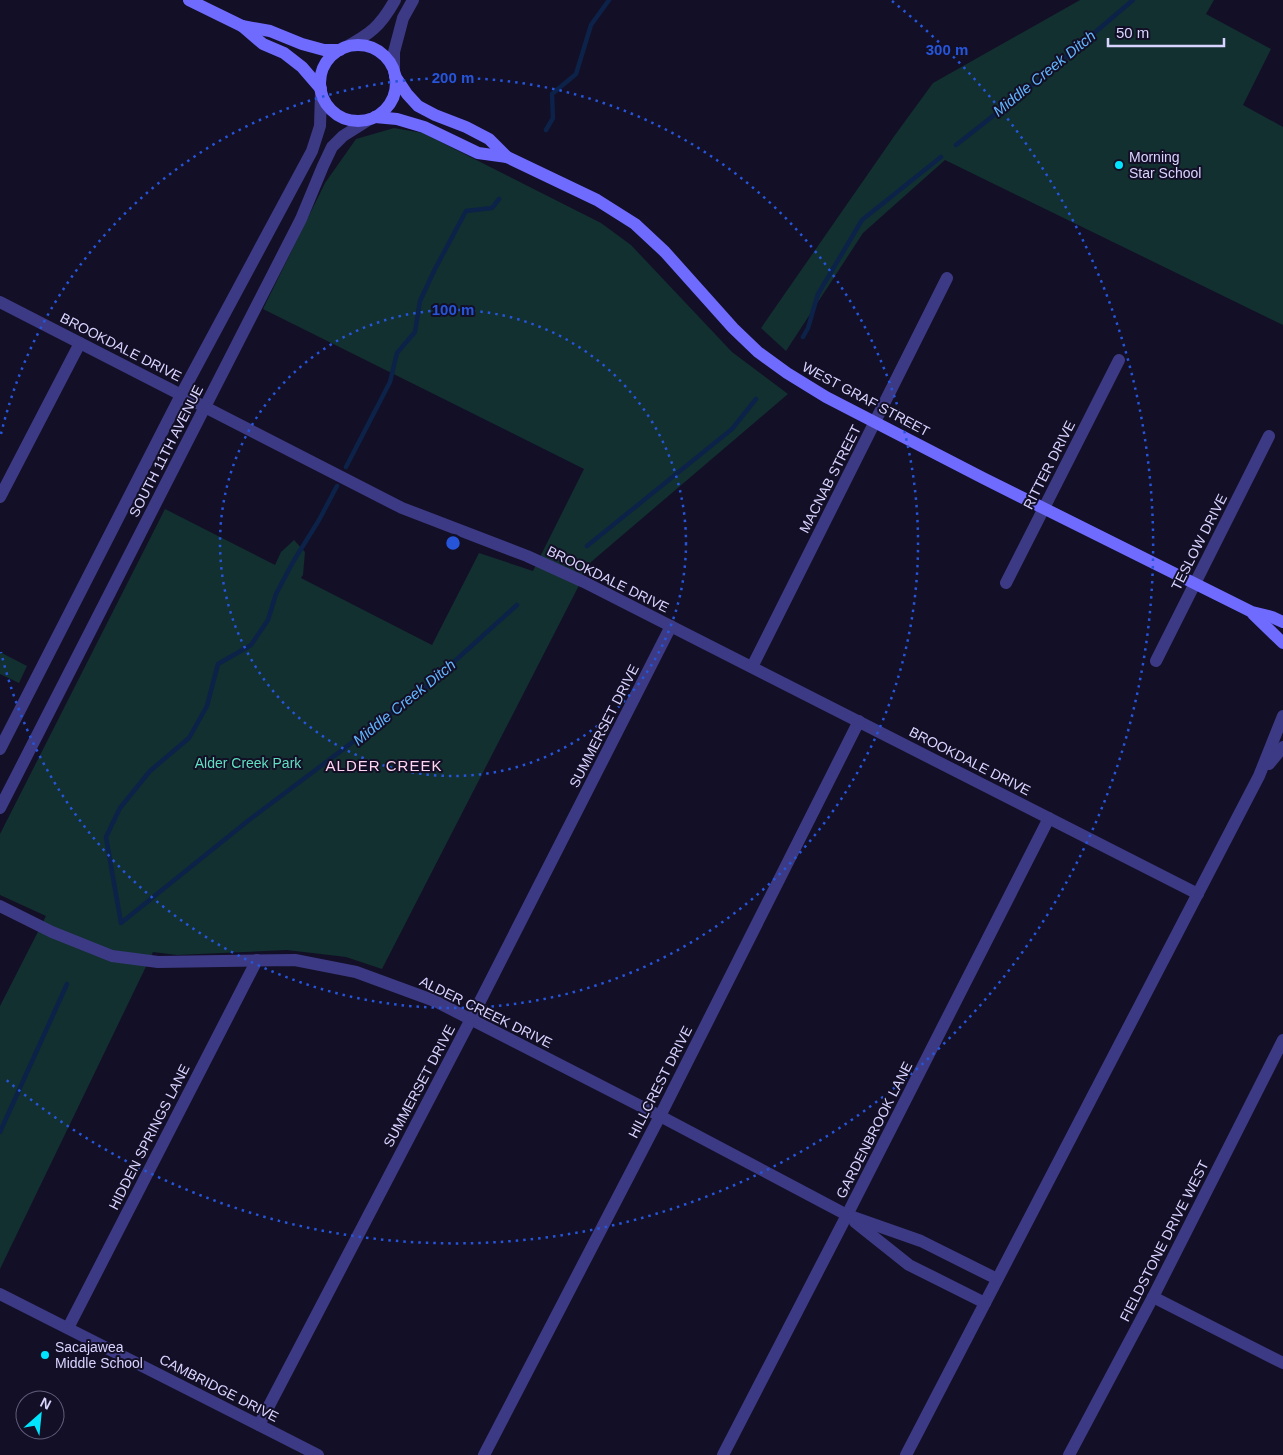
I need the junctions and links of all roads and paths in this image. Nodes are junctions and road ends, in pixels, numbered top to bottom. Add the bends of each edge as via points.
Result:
1 (189, 0) edge
2 (395, 0) edge
3 (413, 0) edge
4 (242, 26) junction
5 (342, 49) junction
6 (394, 74) junction
7 (321, 91) junction
8 (373, 118) junction
9 (507, 156) junction
10 (947, 278) dead end
11 (0, 302) edge
12 (80, 343) junction
13 (1119, 360) dead end
14 (181, 395) junction
15 (205, 407) junction
16 (875, 422) junction
17 (1270, 436) dead end
18 (0, 497) edge
19 (1044, 509) junction
20 (1006, 583) dead end
21 (1195, 584) junction
22 (1252, 612) junction
23 (1283, 622) edge
24 (671, 626) junction
25 (1283, 643) edge
26 (1156, 661) dead end
27 (752, 667) junction
28 (1283, 716) edge
29 (859, 721) junction
30 (1283, 747) edge
31 (0, 749) edge
32 (1260, 776) junction
33 (0, 808) edge
34 (1049, 818) junction
35 (1198, 894) junction
36 (0, 906) edge
37 (257, 960) junction
38 (471, 1019) junction
39 (1283, 1040) edge
40 (1278, 1063) edge
41 (660, 1116) junction
42 (847, 1215) junction
43 (997, 1279) junction
44 (0, 1294) edge
45 (1153, 1298) junction
46 (985, 1303) junction
47 (68, 1328) junction
48 (1283, 1362) edge
49 (259, 1425) junction
50 (318, 1455) edge
51 (484, 1455) edge
52 (723, 1455) edge
53 (906, 1455) edge
54 (1069, 1455) edge

1 - 4 main road, WEST GRAF STREET
2 - 5 street via 367,36
3 - 6 street via 403,18 394,52
4 - 5 main road, WEST GRAF STREET via 270,31 324,50
4 - 7 main road, WEST GRAF STREET via 263,44 284,53 302,67
5 - 6 main road, WEST GRAF STREET via 356,45 380,52 389,61
5 - 7 main road via 326,62 321,72
6 - 8 main road via 396,84 389,106
6 - 9 main road, WEST GRAF STREET via 418,106 488,139
7 - 8 main road, WEST GRAF STREET via 326,105 335,114 358,121
7 - 14 street, SOUTH 11TH AVENUE via 320,126 312,151
8 - 9 main road, WEST GRAF STREET via 397,119 424,127 478,153
8 - 15 street, SOUTH 11TH AVENUE via 343,136 332,147 301,219
9 - 16 main road, WEST GRAF STREET via 597,200 635,224 758,352 826,397
10 - 16 street, MACNAB STREET
11 - 12 street, BROOKDALE DRIVE
12 - 14 street, BROOKDALE DRIVE
12 - 18 street
13 - 19 street, RITTER DRIVE
14 - 15 street, BROOKDALE DRIVE
14 - 31 street, SOUTH 11TH AVENUE
15 - 24 street, BROOKDALE DRIVE via 402,508 527,556
15 - 33 street, SOUTH 11TH AVENUE
16 - 19 main road, WEST GRAF STREET
16 - 27 street, MACNAB STREET
17 - 21 street, TESLOW DRIVE
19 - 20 street, RITTER DRIVE
19 - 21 main road, WEST GRAF STREET
21 - 22 main road, WEST GRAF STREET
21 - 26 street, TESLOW DRIVE
22 - 23 main road, WEST GRAF STREET
22 - 25 main road, WEST GRAF STREET
24 - 27 street, BROOKDALE DRIVE
24 - 38 street, SUMMERSET DRIVE
27 - 29 street, BROOKDALE DRIVE
28 - 32 street
29 - 34 street, BROOKDALE DRIVE
29 - 41 street, HILLCREST DRIVE
30 - 32 street
32 - 35 street
34 - 35 street, BROOKDALE DRIVE
34 - 42 street, GARDENBROOK LANE
35 - 43 street
36 - 37 street, ALDER CREEK DRIVE via 52,932 112,956 158,962
37 - 38 street, ALDER CREEK DRIVE via 295,960 356,972 435,1001
37 - 47 street, HIDDEN SPRINGS LANE
38 - 41 street, ALDER CREEK DRIVE
38 - 49 street, SUMMERSET DRIVE
39 - 40 street, FIELDSTONE DRIVE WEST
40 - 45 street, FIELDSTONE DRIVE WEST
41 - 42 street, ALDER CREEK DRIVE
41 - 51 street, HILLCREST DRIVE
42 - 43 street, ALDER CREEK DRIVE via 921,1241
42 - 46 street, ALDER CREEK DRIVE via 909,1265
42 - 52 street, GARDENBROOK LANE
43 - 46 street
44 - 47 street, CAMBRIDGE DRIVE
45 - 48 street
45 - 54 street, FIELDSTONE DRIVE WEST
46 - 53 street
47 - 49 street, CAMBRIDGE DRIVE
49 - 50 street, CAMBRIDGE DRIVE

